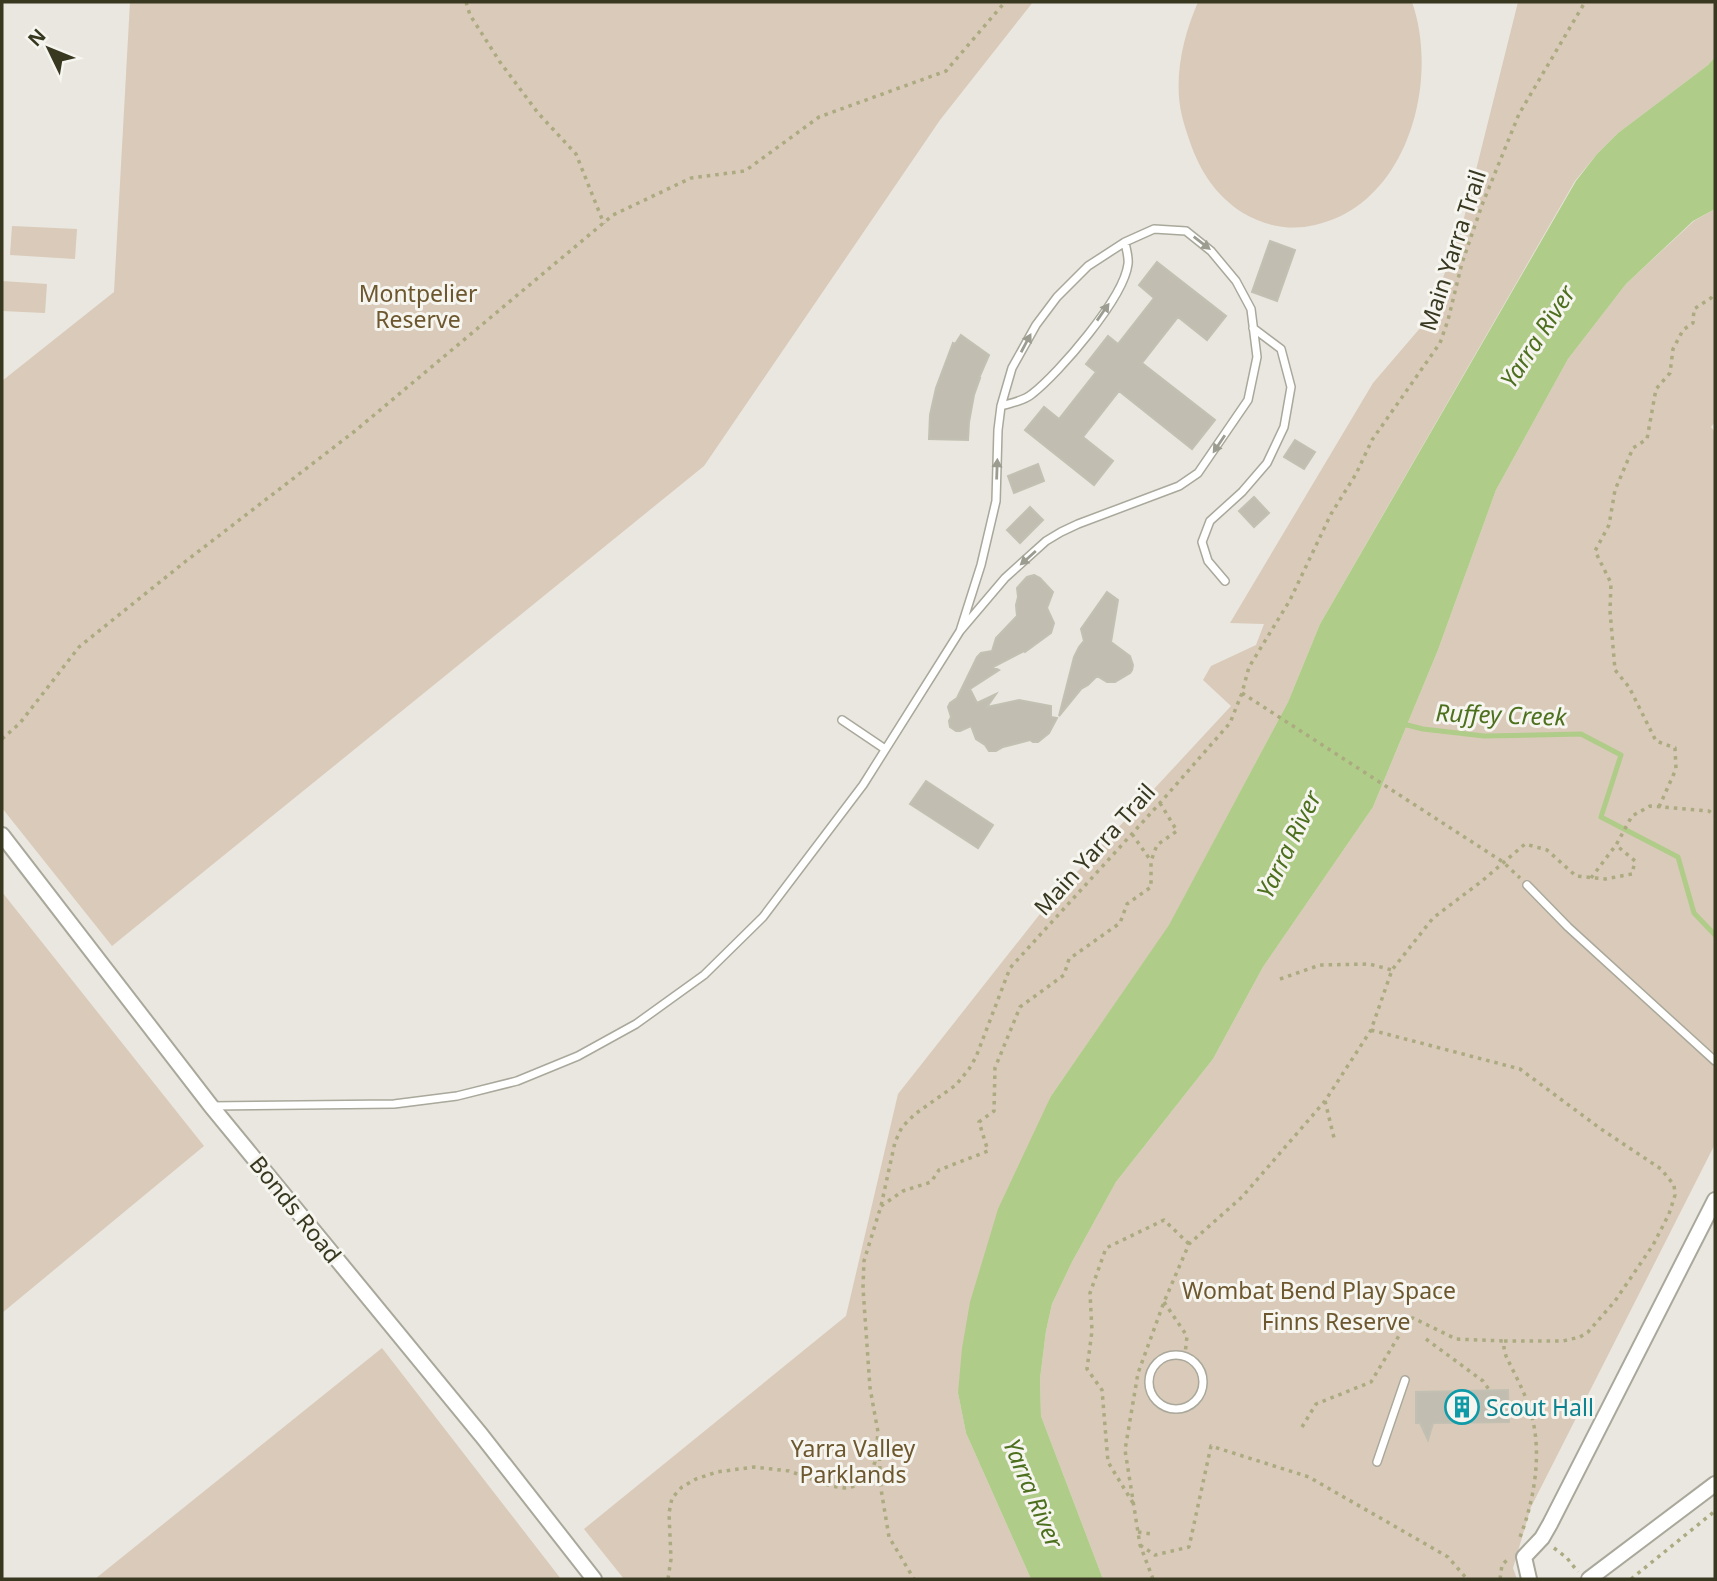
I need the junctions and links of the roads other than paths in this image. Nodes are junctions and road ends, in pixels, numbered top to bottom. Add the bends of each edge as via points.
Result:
1 (1125, 242) junction
2 (1253, 328) junction
3 (1001, 406) junction
4 (1225, 581) dead end
5 (961, 631) junction
6 (842, 720) dead end
7 (885, 749) junction
8 (2, 835) edge
9 (1527, 885) road end
10 (1715, 1061) edge
11 (211, 1106) junction
12 (1715, 1200) edge
13 (1185, 1356) joint
14 (1405, 1380) dead end
15 (1377, 1462) dead end
16 (1715, 1484) edge
17 (594, 1579) edge
18 (1529, 1579) edge
19 (1589, 1579) edge

1 -> 2 lane via 1154,229 1186,231 1211,251 1236,281 1251,309
3 -> 1 lane via 1012,368 1046,310 1088,266
3 -> 1 lane via 1030,397 1083,340 1123,283 1129,262
2 - 4 lane via 1281,349 1291,387 1283,426 1267,463 1210,521 1202,542 1208,561
2 -> 5 lane via 1256,357 1248,400 1198,473 1179,486 1046,541 1005,578
5 -> 3 lane via 996,501
5 - 7 lane
6 - 7 lane
7 - 11 lane via 763,917 704,975 636,1024 578,1056 517,1081 457,1096 394,1104
8 - 11 street, Bonds Road
9 - 10 lane
11 - 17 street, Bonds Road
12 - 18 street via 1542,1538 1524,1557
13 - 13 lane via 1201,1370 1202,1391 1188,1406 1174,1409 1151,1393 1150,1372 1164,1357
14 - 15 lane
16 - 19 street

